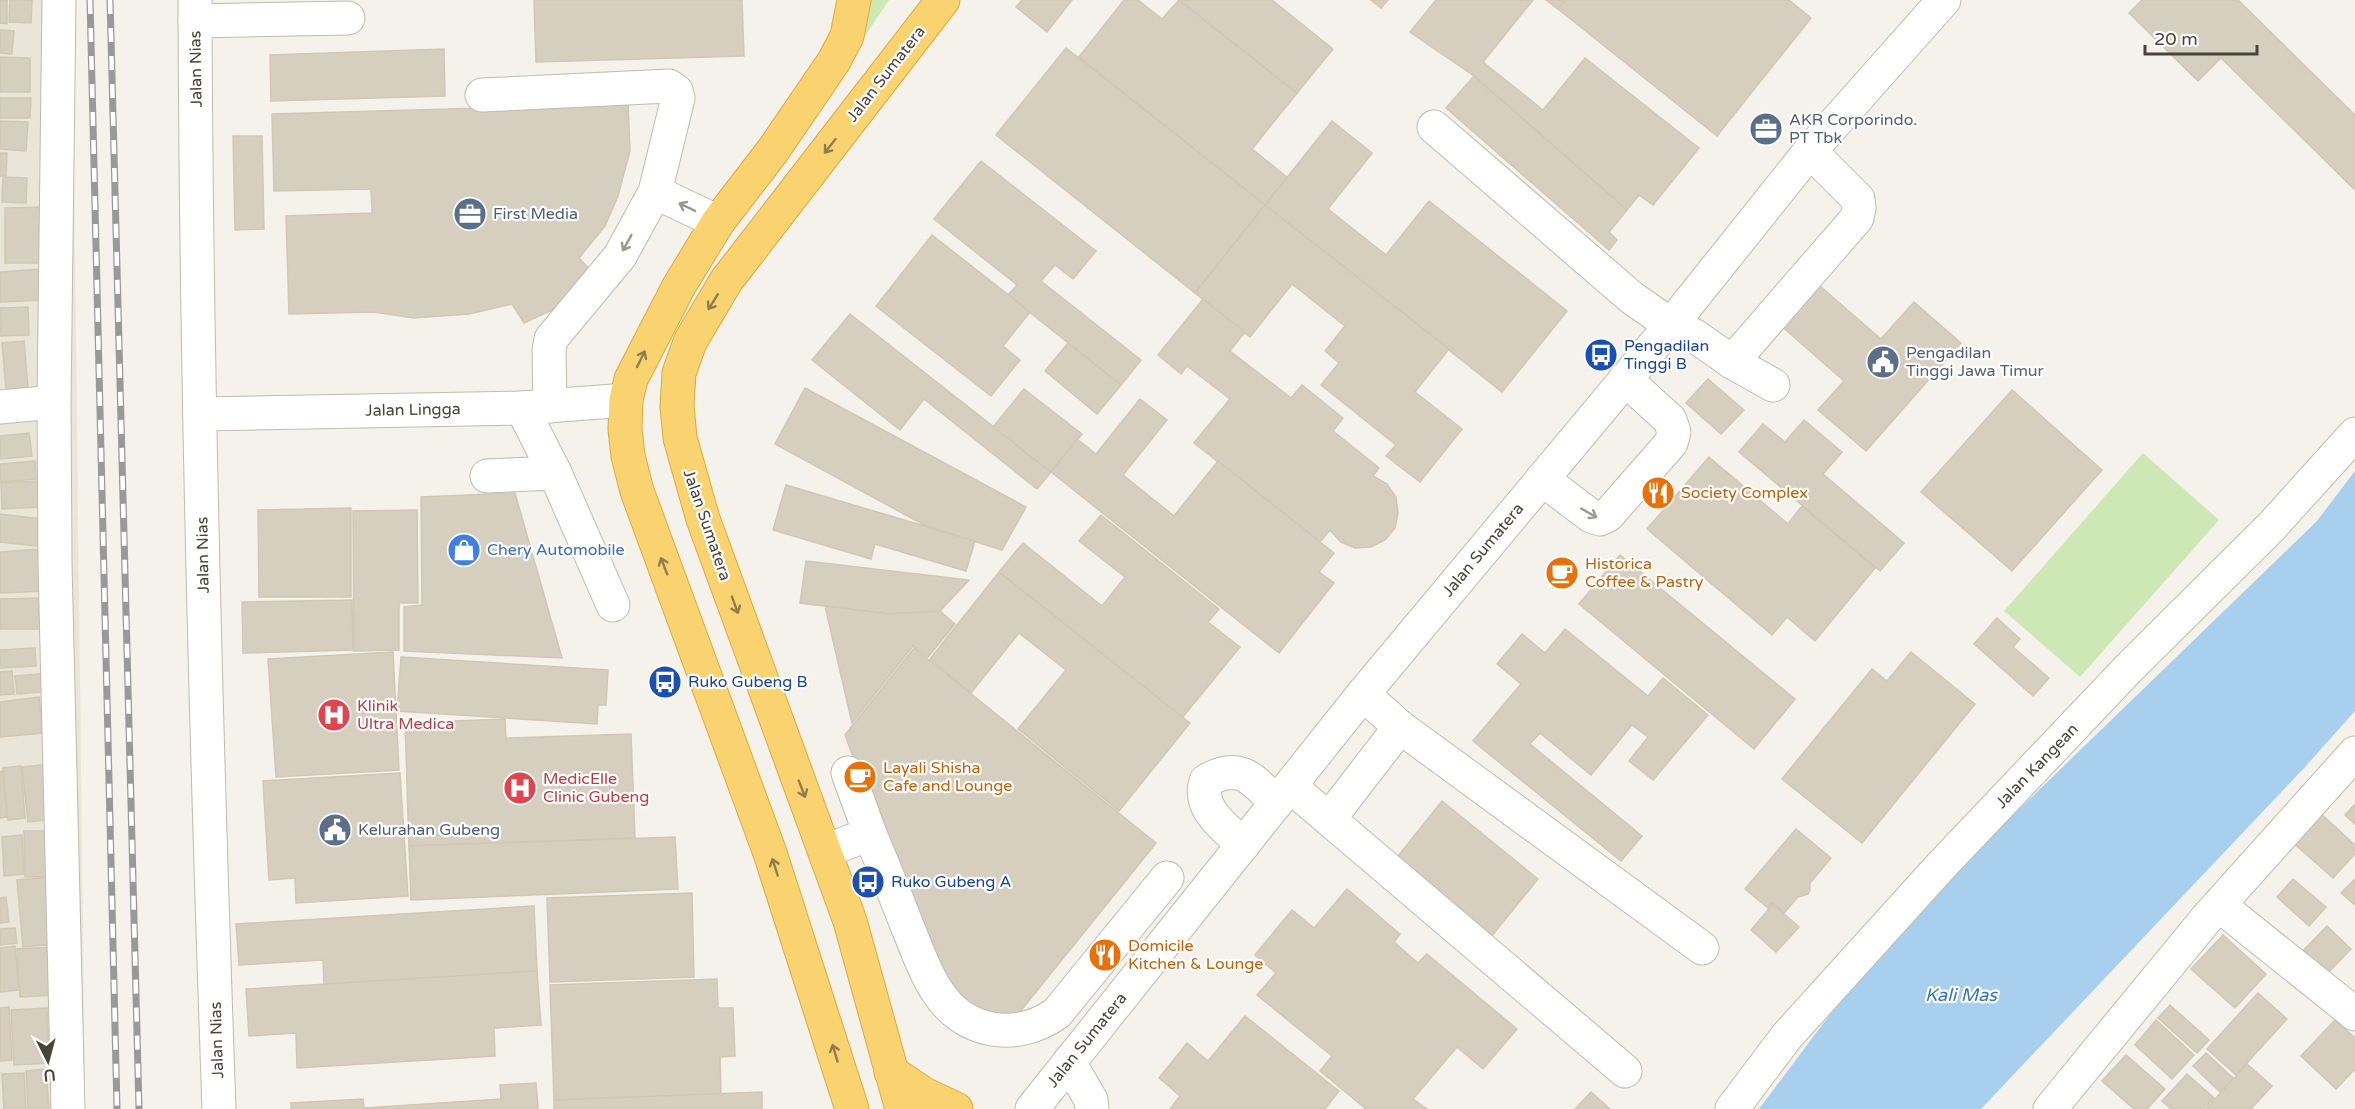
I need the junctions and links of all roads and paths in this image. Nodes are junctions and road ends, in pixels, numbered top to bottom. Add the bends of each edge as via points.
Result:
1 (59, 0) edge
2 (854, 0) edge
3 (943, 0) edge
4 (1944, 0) edge
5 (195, 11) edge
6 (348, 18) dead end
7 (482, 95) dead end
8 (1434, 127) dead end
9 (1810, 151) junction
10 (655, 192) junction
11 (718, 222) junction
12 (1671, 325) junction
13 (1732, 362) junction
14 (1625, 379) junction
15 (1773, 385) dead end
16 (626, 400) junction
17 (54, 402) junction
18 (0, 407) edge
19 (536, 407) junction
20 (200, 414) junction
21 (2355, 434) edge
22 (555, 473) junction
23 (487, 476) dead end
24 (1542, 479) junction
25 (613, 605) dead end
26 (1363, 694) junction
27 (1400, 727) junction
28 (2355, 753) edge
29 (848, 774) dead end
30 (1283, 795) junction
31 (1329, 819) junction
32 (870, 834) junction
33 (1243, 845) junction
34 (825, 851) junction
35 (1209, 888) junction
36 (2219, 905) junction
37 (1702, 948) dead end
38 (1057, 1013) junction
39 (2355, 1014) edge
40 (1090, 1036) junction
41 (1069, 1062) junction
42 (1625, 1071) dead end
43 (891, 1072) junction
44 (68, 1109) edge
45 (219, 1109) edge
46 (852, 1109) edge
47 (902, 1109) edge
48 (956, 1109) edge
49 (1032, 1109) edge
50 (1092, 1109) edge
51 (1732, 1109) edge
52 (2050, 1109) edge

1 - 17 street
2 - 11 highway via 847,36 834,61
3 -> 34 highway, Jalan Sumatera via 726,281 690,342 679,373 680,438 703,519
4 - 9 street, Jalan Sumatera
5 - 6 street
5 - 20 street, Jalan Nias
7 - 10 street via 673,87 678,98
8 - 12 street via 1632,298
9 - 12 street, Jalan Sumatera
9 - 13 street via 1858,199 1857,218
11 -> 10 street
10 -> 19 street via 620,256 551,339
16 -> 11 highway via 642,357
12 - 13 street via 1695,336
12 - 14 street, Jalan Sumatera
13 - 15 street
14 - 24 street, Jalan Sumatera
24 -> 14 street via 1600,519 1608,515 1671,443 1674,432 1670,420
16 - 19 street, Jalan Lingga
46 -> 16 highway via 770,853 637,492 628,456
17 - 18 street
17 - 44 street
19 - 20 street, Jalan Lingga
19 - 22 street
20 - 45 street, Jalan Nias
21 - 51 street, Jalan Kangean via 2272,526 2128,669 1940,867 1787,1036
22 - 23 street
22 - 25 street
24 - 26 street, Jalan Sumatera
26 - 27 street
26 - 30 street, Jalan Sumatera
27 - 31 street
27 - 37 street
28 - 36 street
29 - 32 street
30 - 31 street
30 - 33 street, Jalan Sumatera
30 - 33 street via 1239,772 1219,773 1206,781 1206,807
31 - 42 street
32 - 34 street
32 - 38 street via 937,993 956,1011 992,1030 1029,1029
33 - 35 street, Jalan Sumatera
34 - 43 highway, Jalan Sumatera via 850,921
35 - 38 street via 1170,870
35 - 40 street, Jalan Sumatera
36 - 39 street
36 - 52 street
38 - 40 street
40 - 41 street, Jalan Sumatera
41 - 49 street, Jalan Sumatera
41 - 50 street via 1091,1100
43 - 47 highway, Jalan Sumatera
43 - 48 highway

